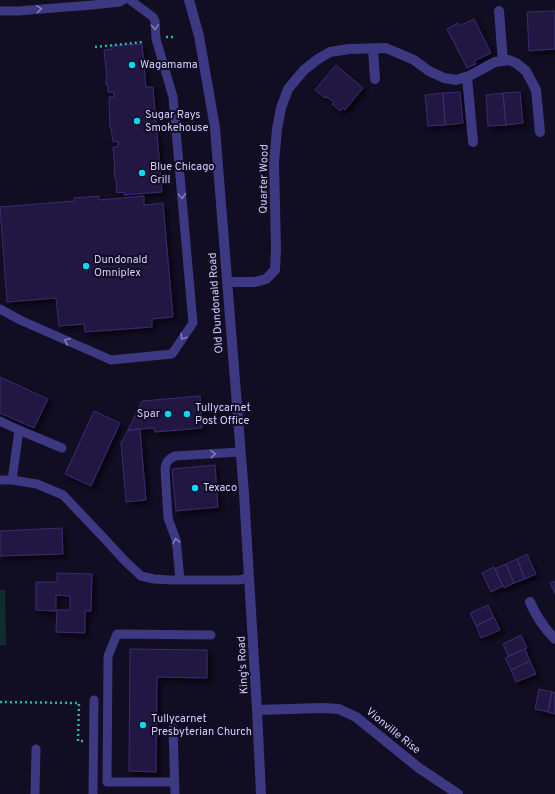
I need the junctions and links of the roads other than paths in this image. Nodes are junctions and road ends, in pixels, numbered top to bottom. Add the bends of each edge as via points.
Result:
1 (123, 0) edge
2 (130, 0) edge
3 (190, 0) edge
4 (0, 11) edge
5 (499, 11) dead end
6 (373, 48) junction
7 (503, 61) junction
8 (467, 77) junction
9 (375, 79) dead end
10 (540, 132) dead end
11 (473, 142) dead end
12 (227, 282) junction
13 (0, 310) edge
14 (0, 421) edge
15 (19, 430) junction
16 (62, 448) dead end
17 (240, 452) junction
18 (0, 480) edge
19 (12, 480) junction
20 (249, 578) junction
21 (180, 580) junction
22 (530, 602) dead end
23 (251, 606) joint
24 (211, 635) dead end
25 (555, 639) edge
26 (94, 700) dead end
27 (257, 710) junction
28 (173, 728) dead end
29 (36, 749) dead end
30 (174, 782) junction
31 (35, 794) edge
32 (93, 794) edge
33 (175, 794) edge
34 (261, 794) edge
35 (458, 794) edge

4 -> 1 lane via 92,5
2 -> 13 lane via 155,21 156,39 173,97 193,323 172,354 111,360
3 - 12 street, Old Dundonald Road via 215,128
5 - 7 street
6 - 8 street, Quarter Wood via 386,48 399,53 444,78 456,80
6 - 9 street
6 - 12 street, Quarter Wood via 330,52 304,70 288,89 277,129 274,163 274,270 266,279 255,282
7 - 8 street, Quarter Wood via 494,62
7 - 10 street via 516,63 526,71 536,90
8 - 11 street
12 - 17 street, Old Dundonald Road
14 - 15 lane
15 - 16 lane
15 - 19 lane
17 - 20 street, Old Dundonald Road
21 -> 17 lane via 178,548 168,518 165,469 167,461 175,456
18 - 19 lane
19 - 21 lane via 36,484 62,495 141,576
20 - 21 lane
20 - 23 street, Old Dundonald Road
22 - 25 street via 534,612
23 - 27 street, King's Road
24 - 30 lane via 117,634 108,656 107,782
26 - 32 lane
27 - 34 street, King's Road
27 - 35 street, Vionville Rise via 339,709 356,717 419,768
28 - 30 lane
29 - 31 lane
30 - 33 lane

